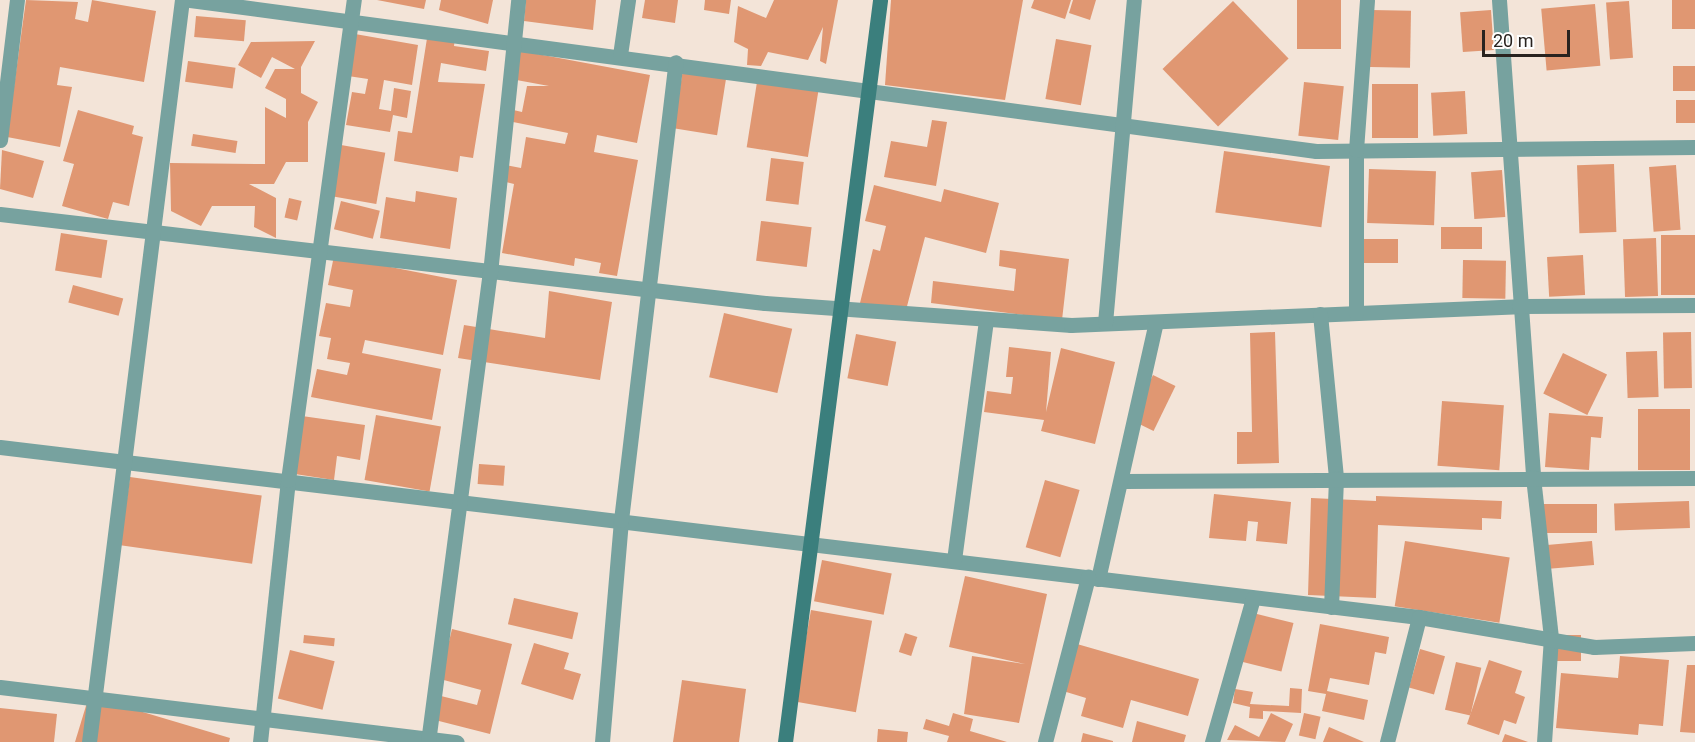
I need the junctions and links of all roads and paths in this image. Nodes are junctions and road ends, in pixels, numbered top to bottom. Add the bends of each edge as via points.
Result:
1 (17, 0) edge
2 (182, 0) edge
3 (190, 0) edge
4 (354, 0) edge
5 (518, 0) edge
6 (628, 0) edge
7 (880, 0) edge
8 (1134, 0) edge
9 (1367, 0) edge
10 (1499, 0) edge
11 (352, 19) junction
12 (512, 40) junction
13 (620, 55) junction
14 (676, 62) junction
15 (870, 92) junction
16 (1126, 127) junction
17 (0, 140) edge
18 (1695, 147) edge
19 (1356, 150) junction
20 (1510, 150) junction
21 (0, 214) edge
22 (156, 233) junction
23 (321, 252) junction
24 (490, 273) junction
25 (649, 290) junction
26 (1695, 305) edge
27 (1519, 306) junction
28 (844, 310) junction
29 (1356, 313) junction
30 (1320, 314) junction
31 (986, 320) junction
32 (1156, 322) junction
33 (1105, 323) junction
34 (0, 447) edge
35 (128, 463) junction
36 (1533, 477) junction
37 (1336, 478) junction
38 (1695, 478) edge
39 (288, 480) junction
40 (1124, 481) junction
41 (461, 501) junction
42 (621, 520) junction
43 (811, 541) junction
44 (954, 560) junction
45 (1093, 578) junction
46 (1253, 598) junction
47 (1331, 607) junction
48 (1419, 617) junction
49 (1551, 637) junction
50 (1695, 643) edge
51 (0, 687) edge
52 (94, 700) junction
53 (262, 718) junction
54 (428, 741) edge
55 (89, 742) edge
56 (260, 742) edge
57 (457, 742) edge
58 (602, 742) edge
59 (785, 742) edge
60 (1045, 742) edge
61 (1212, 742) edge
62 (1387, 742) edge
63 (1544, 742) edge

1 - 17 street
2 - 22 street
3 - 11 street
4 - 11 street
5 - 12 street
6 - 13 street
7 - 15 street
8 - 16 street
9 - 19 street
10 - 20 street
11 - 12 street
11 - 23 street
12 - 13 street
12 - 24 street
13 - 14 street
14 - 15 street
14 - 25 street
15 - 16 street
15 - 28 street
16 - 19 street via 1316,151
16 - 33 street
18 - 20 street
19 - 20 street
19 - 29 street
20 - 27 street
21 - 22 street
22 - 23 street
22 - 35 street
23 - 24 street
23 - 39 street
24 - 25 street
24 - 41 street
25 - 28 street
25 - 42 street
26 - 27 street
27 - 29 street
27 - 36 street
28 - 31 street
28 - 43 street
29 - 30 street
30 - 32 street
30 - 37 street
31 - 33 street
31 - 44 street
32 - 33 street
32 - 40 street
34 - 35 street
35 - 39 street
35 - 52 street
36 - 37 street
36 - 38 street
36 - 49 street
37 - 40 street
37 - 47 street
39 - 41 street
39 - 53 street
40 - 45 street
41 - 42 street
41 - 54 street
42 - 43 street
42 - 58 street
43 - 44 street
43 - 59 street
44 - 45 street
45 - 46 street
45 - 60 street
46 - 47 street
46 - 61 street
47 - 48 street
48 - 49 street
48 - 62 street
49 - 50 street via 1594,647
49 - 63 street
51 - 52 street
52 - 53 street
52 - 55 street
53 - 54 street
53 - 56 street
54 - 57 street

